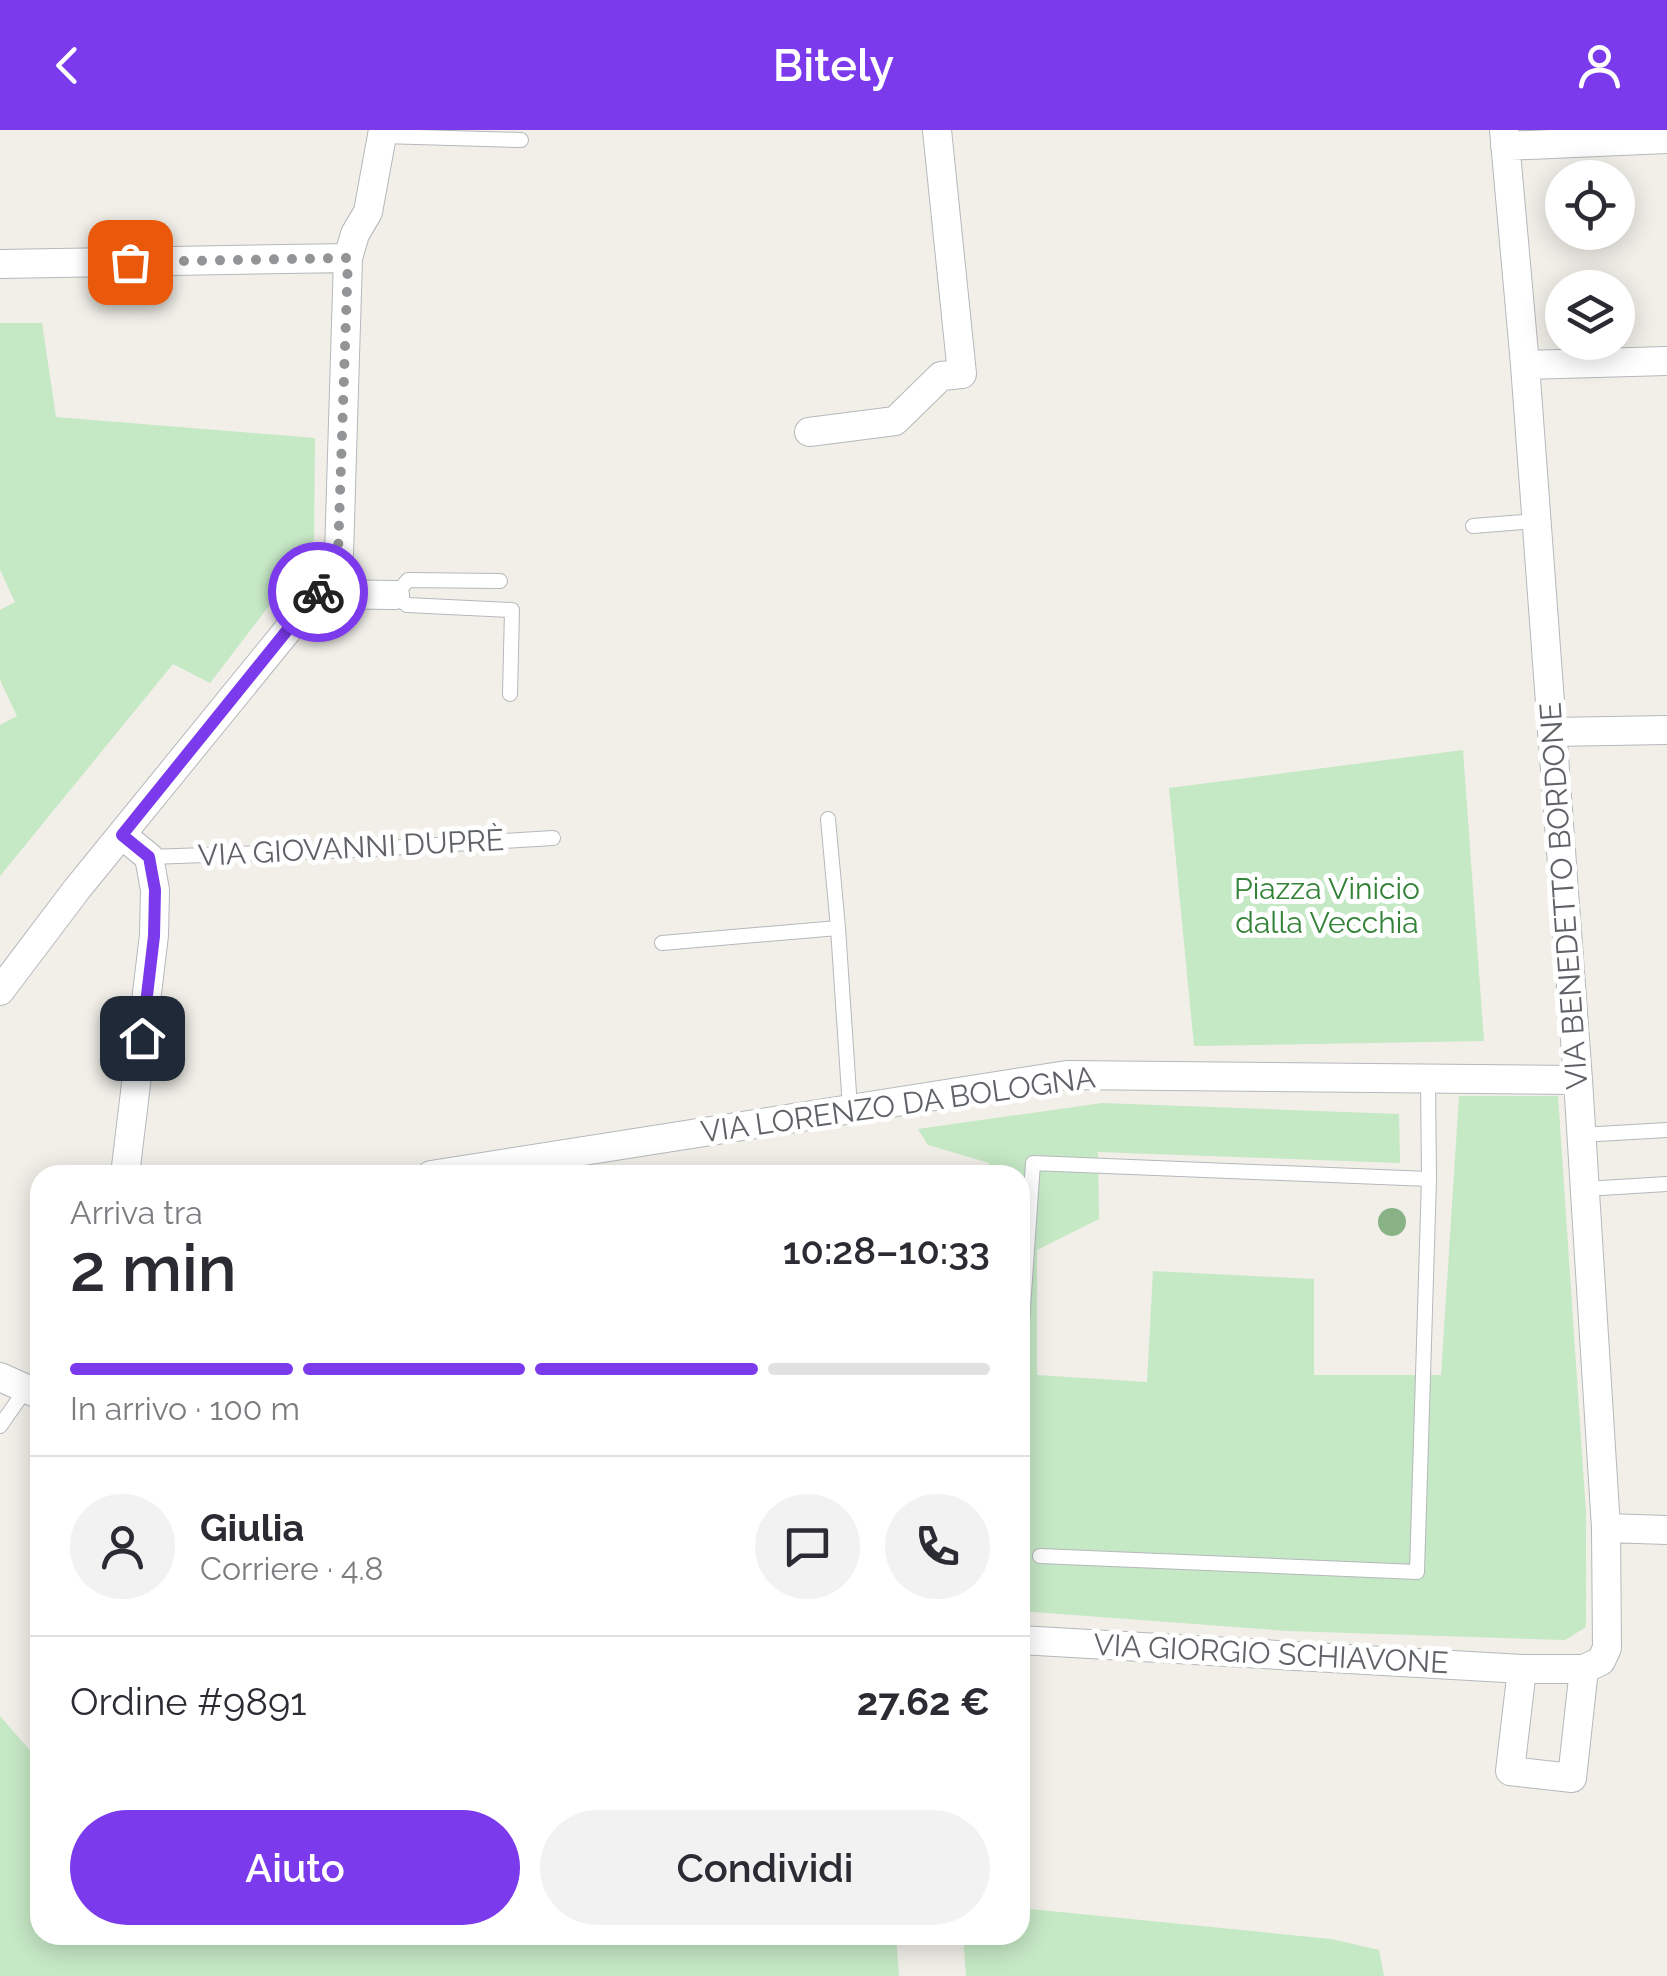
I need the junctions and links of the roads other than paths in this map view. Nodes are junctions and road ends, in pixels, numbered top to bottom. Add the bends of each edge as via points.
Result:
1 (937, 130) edge
2 (383, 133) edge
3 (1504, 138) edge
4 (1667, 139) edge
5 (521, 140) dead end
6 (348, 258) junction
7 (0, 264) edge
8 (1667, 361) edge
9 (1524, 365) junction
10 (808, 432) dead end
11 (1536, 521) junction
12 (1474, 526) dead end
13 (500, 581) dead end
14 (317, 594) junction
15 (395, 595) junction
16 (510, 694) dead end
17 (1667, 730) edge
18 (1552, 732) junction
19 (828, 819) dead end
20 (122, 835) junction
21 (553, 838) dead end
22 (149, 857) junction
23 (838, 928) junction
24 (662, 942) dead end
25 (0, 991) edge
26 (1428, 1079) junction
27 (1578, 1080) junction
28 (850, 1108) junction
29 (1667, 1130) edge
30 (1581, 1135) junction
31 (126, 1165) edge
32 (496, 1165) edge
33 (1428, 1179) junction
34 (1667, 1184) edge
35 (1584, 1189) junction
36 (1030, 1206) edge
37 (0, 1377) edge
38 (30, 1391) edge
39 (30, 1395) edge
40 (0, 1426) edge
41 (1606, 1528) junction
42 (1667, 1530) edge
43 (1040, 1556) dead end
44 (1030, 1641) edge
45 (1592, 1665) junction
46 (1522, 1670) junction

1 - 10 street via 962,374 941,376 896,421
2 - 5 lane
2 - 6 street via 368,212
3 - 4 street
3 - 9 street, VIA BENEDETTO BORDONE
6 - 7 street
6 - 14 street via 338,554
8 - 9 street
9 - 11 street, VIA BENEDETTO BORDONE
11 - 12 lane
11 - 18 street, VIA BENEDETTO BORDONE
13 - 15 lane via 408,580
14 - 15 street
14 - 20 street
15 - 16 lane via 407,605 512,610
17 - 18 street
18 - 27 street, VIA BENEDETTO BORDONE
19 - 23 lane
20 - 22 street
20 - 25 street
21 - 22 lane, VIA GIOVANNI DUPRÈ
22 - 31 street via 154,936
23 - 24 lane
23 - 28 lane
26 - 27 street, VIA LORENZO DA BOLOGNA
26 - 28 street, VIA LORENZO DA BOLOGNA via 1068,1075
26 - 33 lane
27 - 30 street, VIA BENEDETTO BORDONE
28 - 32 street, VIA LORENZO DA BOLOGNA
29 - 30 lane
30 - 35 street, VIA BENEDETTO BORDONE
33 - 36 lane via 1033,1163
33 - 43 lane via 1417,1572
34 - 35 lane
35 - 41 street, VIA BENEDETTO BORDONE
37 - 38 street
39 - 40 lane
41 - 42 street
41 - 45 street, VIA BENEDETTO BORDONE via 1608,1648
44 - 46 street, VIA GIORGIO SCHIAVONE
45 - 46 street, VIA GIORGIO SCHIAVONE
45 - 46 street via 1572,1778 1510,1771

